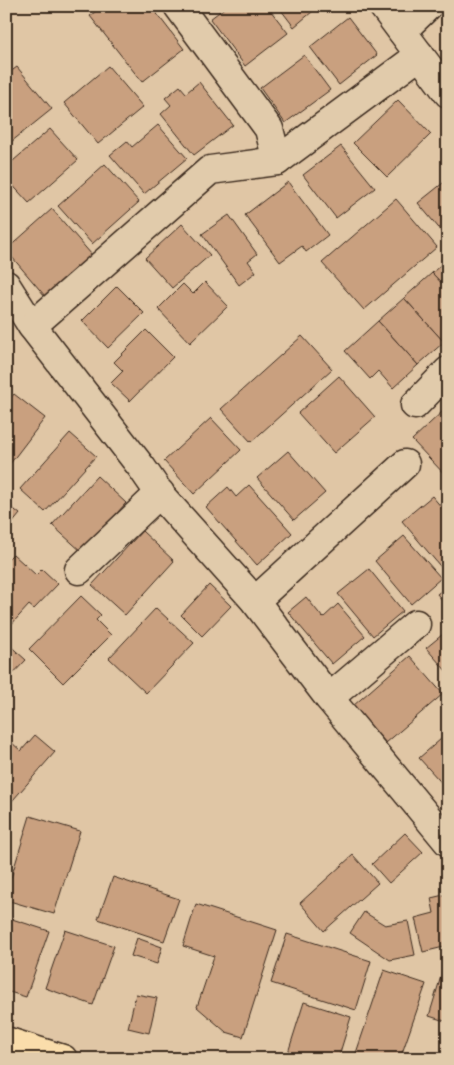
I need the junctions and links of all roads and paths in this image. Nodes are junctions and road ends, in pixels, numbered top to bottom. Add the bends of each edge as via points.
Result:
1 (178, 6) edge
2 (383, 6) edge
3 (428, 6) edge
4 (402, 31) junction
5 (420, 55) junction
6 (448, 93) edge
7 (277, 161) junction
8 (6, 285) edge
9 (32, 326) junction
10 (448, 371) edge
11 (415, 405) dead end
12 (405, 464) dead end
13 (160, 493) junction
14 (79, 570) dead end
15 (255, 601) junction
16 (416, 624) dead end
17 (329, 698) junction
18 (448, 842) edge
19 (6, 1041) edge
20 (63, 1059) edge

1 - 7 street via 270,129
2 - 4 street
3 - 4 street
4 - 5 street
5 - 6 street
5 - 7 street
7 - 9 street via 210,170
8 - 9 street
9 - 13 street
10 - 11 street
12 - 15 street
13 - 14 street
13 - 15 street
15 - 17 street
16 - 17 street
17 - 18 street
19 - 20 main road

